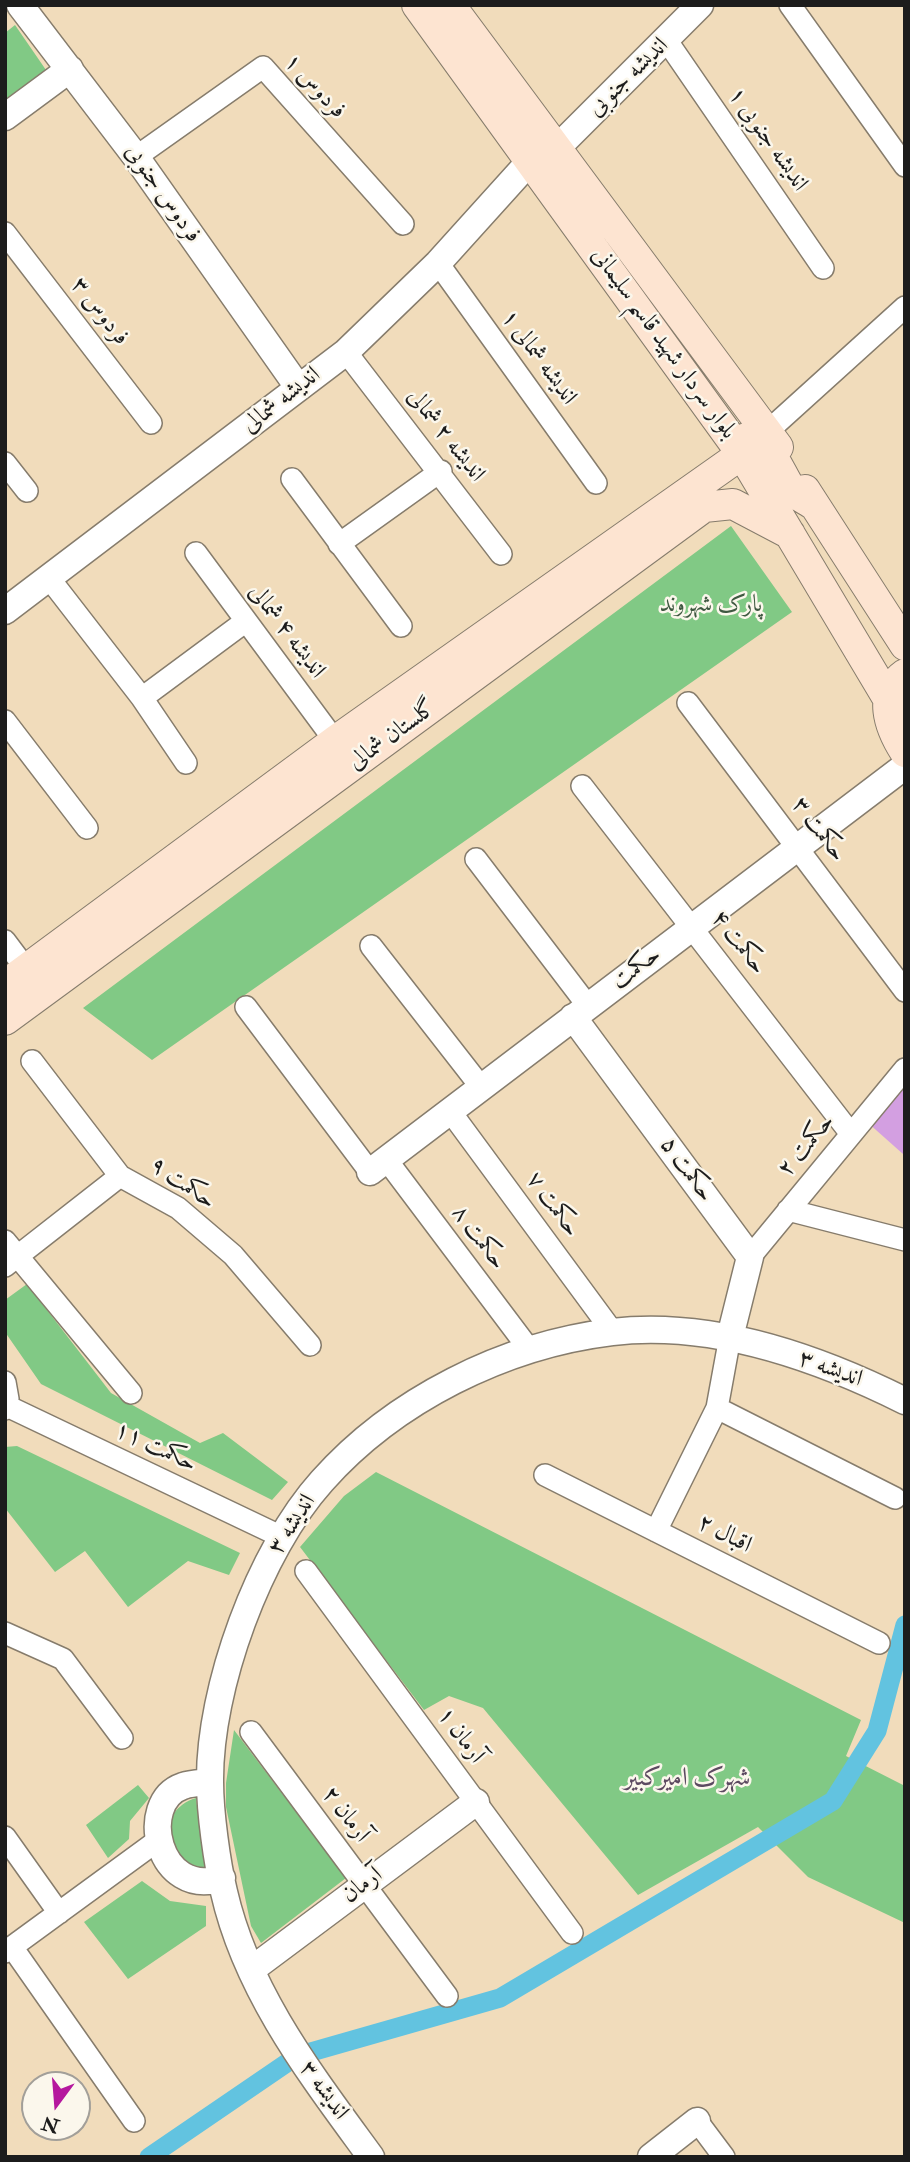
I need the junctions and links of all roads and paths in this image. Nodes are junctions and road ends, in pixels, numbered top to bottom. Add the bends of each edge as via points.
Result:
1 (20, 5) edge
2 (416, 5) edge
3 (450, 5) edge
4 (701, 5) edge
5 (790, 5) edge
6 (667, 41) junction
7 (70, 69) junction
8 (5, 117) edge
9 (543, 155) junction
10 (136, 157) junction
11 (905, 166) edge
12 (403, 224) dead end
13 (5, 233) edge
14 (438, 263) junction
15 (823, 268) dead end
16 (905, 307) edge
17 (346, 352) junction
18 (298, 387) junction
19 (151, 423) dead end
20 (768, 431) junction
21 (742, 454) junction
22 (5, 463) edge
23 (441, 471) junction
24 (292, 479) dead end
25 (596, 483) dead end
26 (27, 491) dead end
27 (814, 505) junction
28 (790, 534) junction
29 (339, 544) junction
30 (196, 553) dead end
31 (501, 554) dead end
32 (49, 578) junction
33 (5, 611) edge
34 (246, 621) junction
35 (401, 626) dead end
36 (900, 631) edge
37 (855, 646) junction
38 (896, 685) edge
39 (142, 698) junction
40 (688, 703) dead end
41 (5, 721) edge
42 (335, 741) junction
43 (905, 752) edge
44 (186, 763) dead end
45 (905, 766) edge
46 (582, 786) dead end
47 (87, 828) dead end
48 (799, 847) junction
49 (476, 859) dead end
50 (693, 927) junction
51 (5, 941) edge
52 (371, 946) dead end
53 (25, 982) edge
54 (905, 990) edge
55 (246, 1007) dead end
56 (581, 1012) junction
57 (5, 1020) edge
58 (32, 1061) dead end
59 (905, 1069) edge
60 (481, 1087) junction
61 (450, 1111) junction
62 (851, 1134) junction
63 (378, 1165) junction
64 (120, 1175) junction
65 (788, 1210) junction
66 (905, 1240) edge
67 (9, 1255) edge
68 (750, 1256) junction
69 (612, 1331) junction
70 (730, 1337) junction
71 (310, 1345) dead end
72 (529, 1349) junction
73 (5, 1382) edge
74 (131, 1393) dead end
75 (905, 1401) edge
76 (6, 1408) edge
77 (717, 1408) junction
78 (545, 1475) dead end
79 (895, 1498) dead end
80 (656, 1531) junction
81 (282, 1536) junction
82 (306, 1571) dead end
83 (5, 1633) edge
84 (879, 1643) dead end
85 (251, 1732) dead end
86 (122, 1738) dead end
87 (210, 1782) junction
88 (476, 1802) junction
89 (5, 1837) edge
90 (157, 1841) junction
91 (222, 1878) junction
92 (365, 1885) junction
93 (59, 1913) junction
94 (572, 1933) dead end
95 (8, 1949) edge
96 (251, 1970) junction
97 (447, 1996) dead end
98 (134, 2121) dead end
99 (698, 2121) joint
100 (372, 2157) edge
101 (650, 2157) edge
102 (724, 2157) edge

1 - 7 street, فردوس جنوبی
2 - 9 main road, بلوار سردار شهید قاسم سلیمانی
3 - 9 main road, بلوار سردار شهید قاسم سلیمانی
4 - 6 street, اندیشه جنوبی
5 - 11 street
6 - 9 street, اندیشه جنوبی
6 - 15 street, اندیشه جنوبی ۱
7 - 8 street
7 - 10 street, فردوس جنوبی
9 - 14 street, اندیشه شمالی
9 - 20 main road, بلوار سردار شهید قاسم سلیمانی
9 - 21 main road, بلوار سردار شهید قاسم سلیمانی
10 - 12 street, فردوس ۱ via 263,67
10 - 18 street, فردوس جنوبی
13 - 19 street, فردوس ۳
14 - 17 street, اندیشه شمالی
14 - 25 street, اندیشه شمالی ۱
16 - 20 street
17 - 18 street, اندیشه شمالی
17 - 23 street, اندیشه ۲ شمالی
18 - 32 street, اندیشه شمالی
20 - 27 main road, بلوار سردار شهید قاسم سلیمانی
21 - 27 main road, گلستان شمالی via 742,440 755,436 793,492
21 - 28 main road, بلوار سردار شهید قاسم سلیمانی
21 - 42 main road, گلستان شمالی
22 - 26 street
23 - 29 street
23 - 31 street, اندیشه ۲ شمالی
24 - 29 street
27 - 36 main road, بلوار سردار شهید قاسم سلیمانی
28 - 37 main road, بلوار سردار شهید قاسم سلیمانی
28 - 53 main road, گلستان شمالی via 733,504 704,508
29 - 35 street
30 - 34 street, اندیشه ۴ شمالی
32 - 33 street, اندیشه شمالی
32 - 39 street
34 - 39 street
34 - 42 street, اندیشه ۴ شمالی
36 - 37 main road via 874,652
37 - 38 main road, بلوار سردار شهید قاسم سلیمانی
38 - 43 main road via 893,730
39 - 44 street
40 - 48 street, حکمت ۳
41 - 47 street
42 - 53 main road, گلستان شمالی
45 - 48 street, حکمت
46 - 50 street, حکمت ۴
48 - 50 street, حکمت
48 - 54 street, حکمت ۳
49 - 56 street, حکمت ۵
50 - 56 street, حکمت
50 - 62 street, حکمت ۴
51 - 53 street
52 - 60 street
53 - 57 main road, گلستان شمالی
55 - 63 street, حکمت ۸
56 - 60 street, حکمت
56 - 68 street, حکمت ۵
58 - 64 street, حکمت ۹
59 - 62 street, حکمت ۲
60 - 61 street, حکمت
61 - 63 street, حکمت
61 - 69 street, حکمت ۷
62 - 65 street, حکمت ۲
63 - 72 street, حکمت ۸
64 - 67 street
64 - 71 street, حکمت ۹ via 178,1208 233,1255
65 - 66 street
65 - 68 street, حکمت ۲
67 - 74 street
68 - 70 street
69 - 70 street, اندیشه ۳
69 - 72 street, اندیشه ۳
70 - 75 street, اندیشه ۳ via 848,1373
70 - 77 street
72 - 81 street, اندیشه ۳ via 445,1383 371,1436 321,1481
73 - 76 street, حکمت ۱۱
76 - 81 street, حکمت ۱۱
77 - 79 street
77 - 80 street
78 - 80 street, اقبال ۲
80 - 84 street, اقبال ۲
81 - 87 street, اندیشه ۳ via 253,1595 222,1686
82 - 88 street, آرمان ۱
83 - 86 street via 62,1659
85 - 92 street, آرمان ۲
87 - 90 street via 180,1786 166,1800
87 - 91 street, اندیشه ۳
88 - 92 street, آرمان
88 - 94 street, آرمان ۱
89 - 93 street
90 - 91 street via 169,1867 192,1879 212,1882
90 - 93 street
91 - 96 street, اندیشه ۳
92 - 96 street, آرمان
92 - 97 street, آرمان ۲
93 - 95 street
95 - 98 street
96 - 100 street, اندیشه ۳ via 297,2056
99 - 101 street
99 - 102 street

